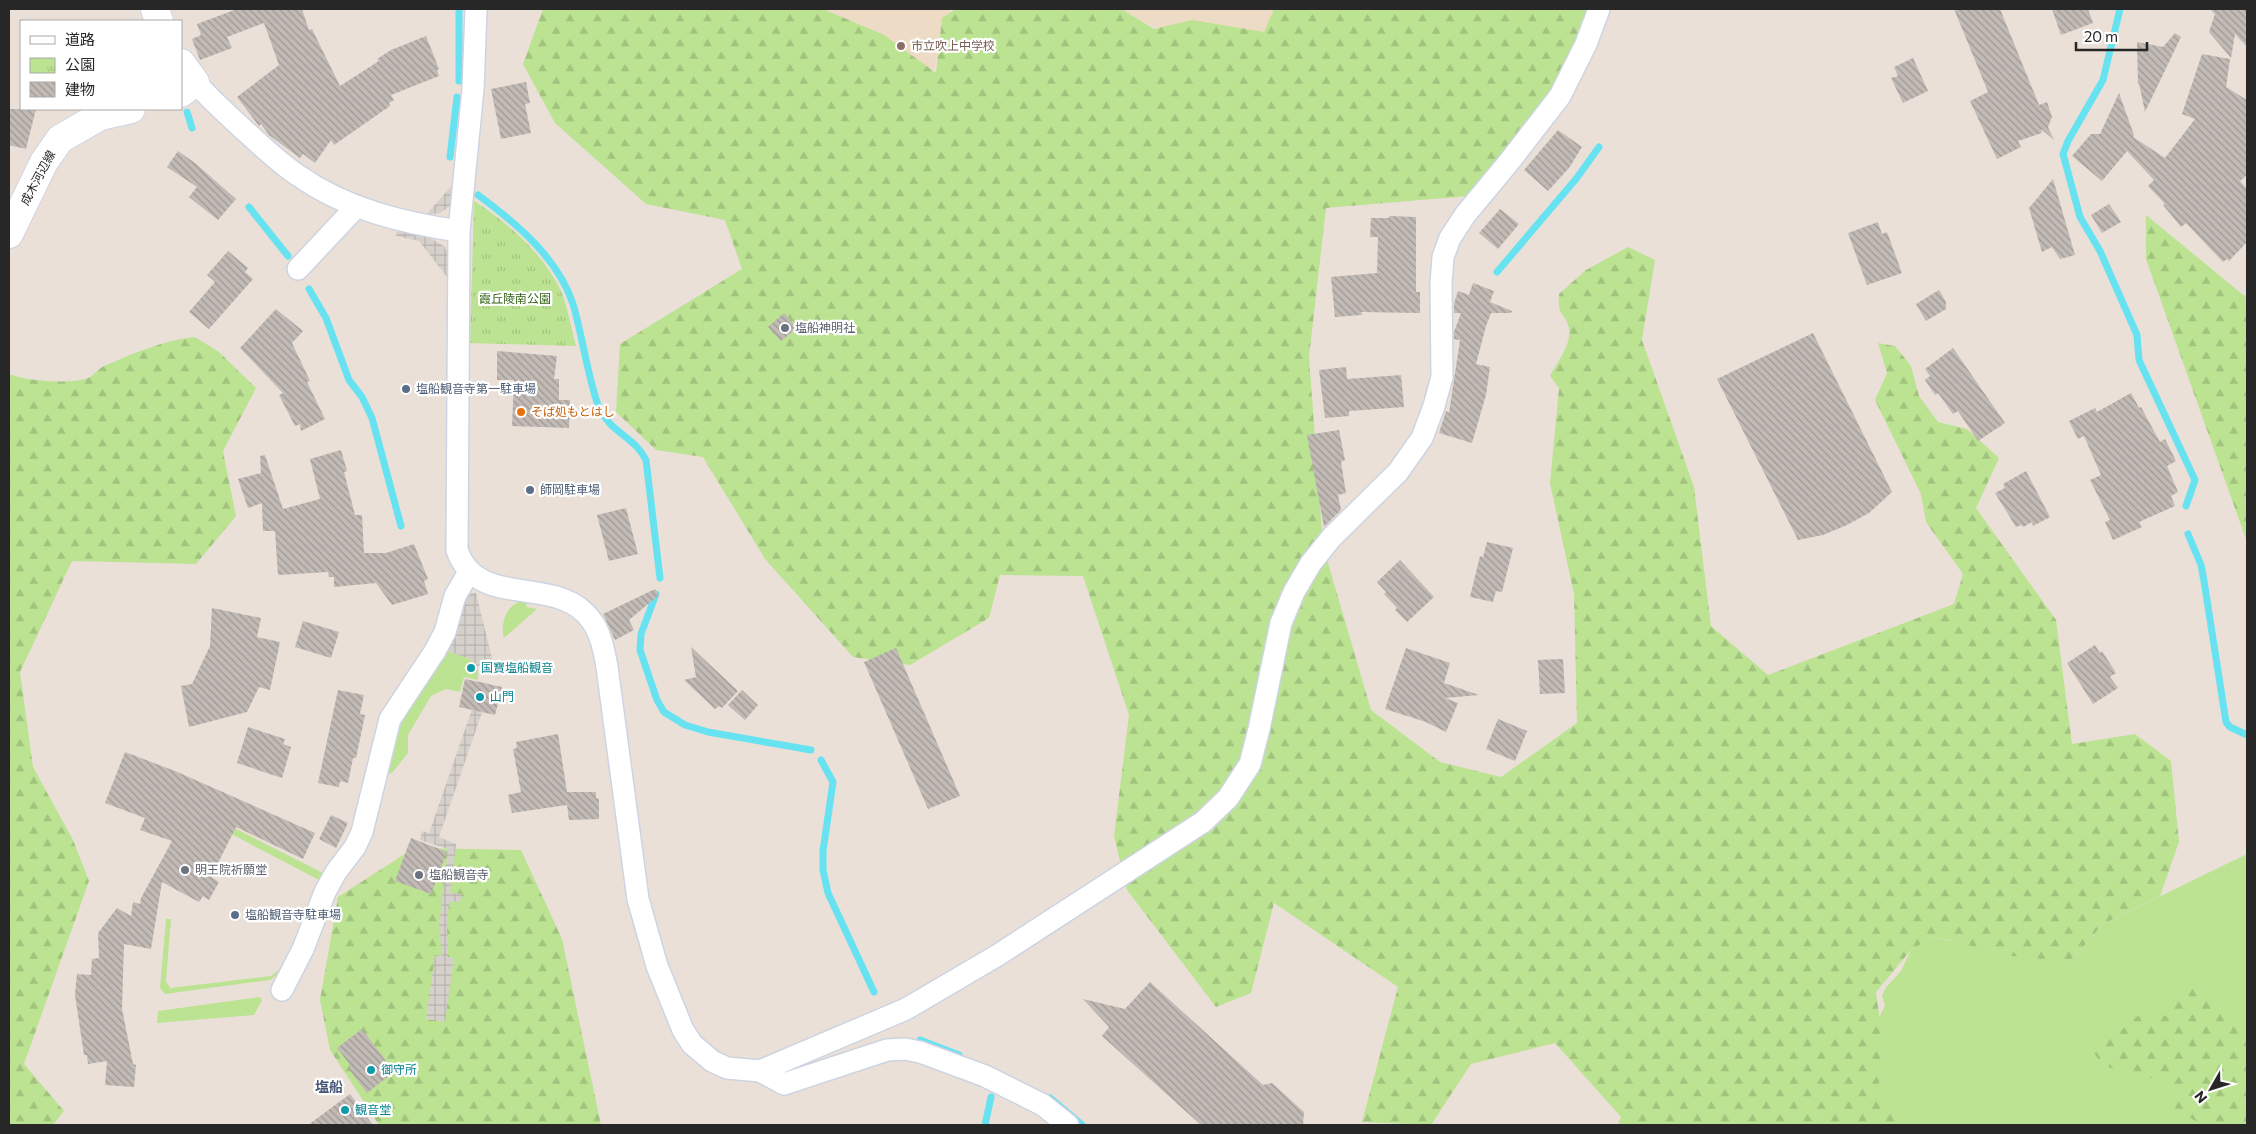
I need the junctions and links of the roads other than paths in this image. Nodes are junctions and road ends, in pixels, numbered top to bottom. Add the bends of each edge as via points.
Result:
1 (476, 9) edge
2 (1599, 9) edge
3 (186, 79) edge
4 (127, 110) edge
5 (356, 206) junction
6 (459, 231) junction
7 (9, 234) edge
8 (298, 269) dead end
9 (469, 572) junction
10 (282, 990) dead end
11 (760, 1071) junction
12 (1068, 1125) edge

1 - 6 street via 473,89
2 - 11 street via 1560,96 1450,238 1443,257 1442,376 1422,438 1398,472 1332,537 1294,592 1281,623 1250,764 1228,798 1203,822 926,999
3 - 5 street via 286,167 314,186
4 - 7 main road, 成木河辺線 via 100,116 60,139 44,162
5 - 6 street via 401,220
5 - 8 street
6 - 9 street via 457,550 460,562
9 - 10 street via 435,651 390,718 362,832 325,892 303,949
9 - 11 street via 495,586 570,601 592,620 607,667 638,900 661,978 684,1030 701,1053 727,1068
11 - 12 street via 784,1084 887,1050 905,1049 985,1076 1043,1105

